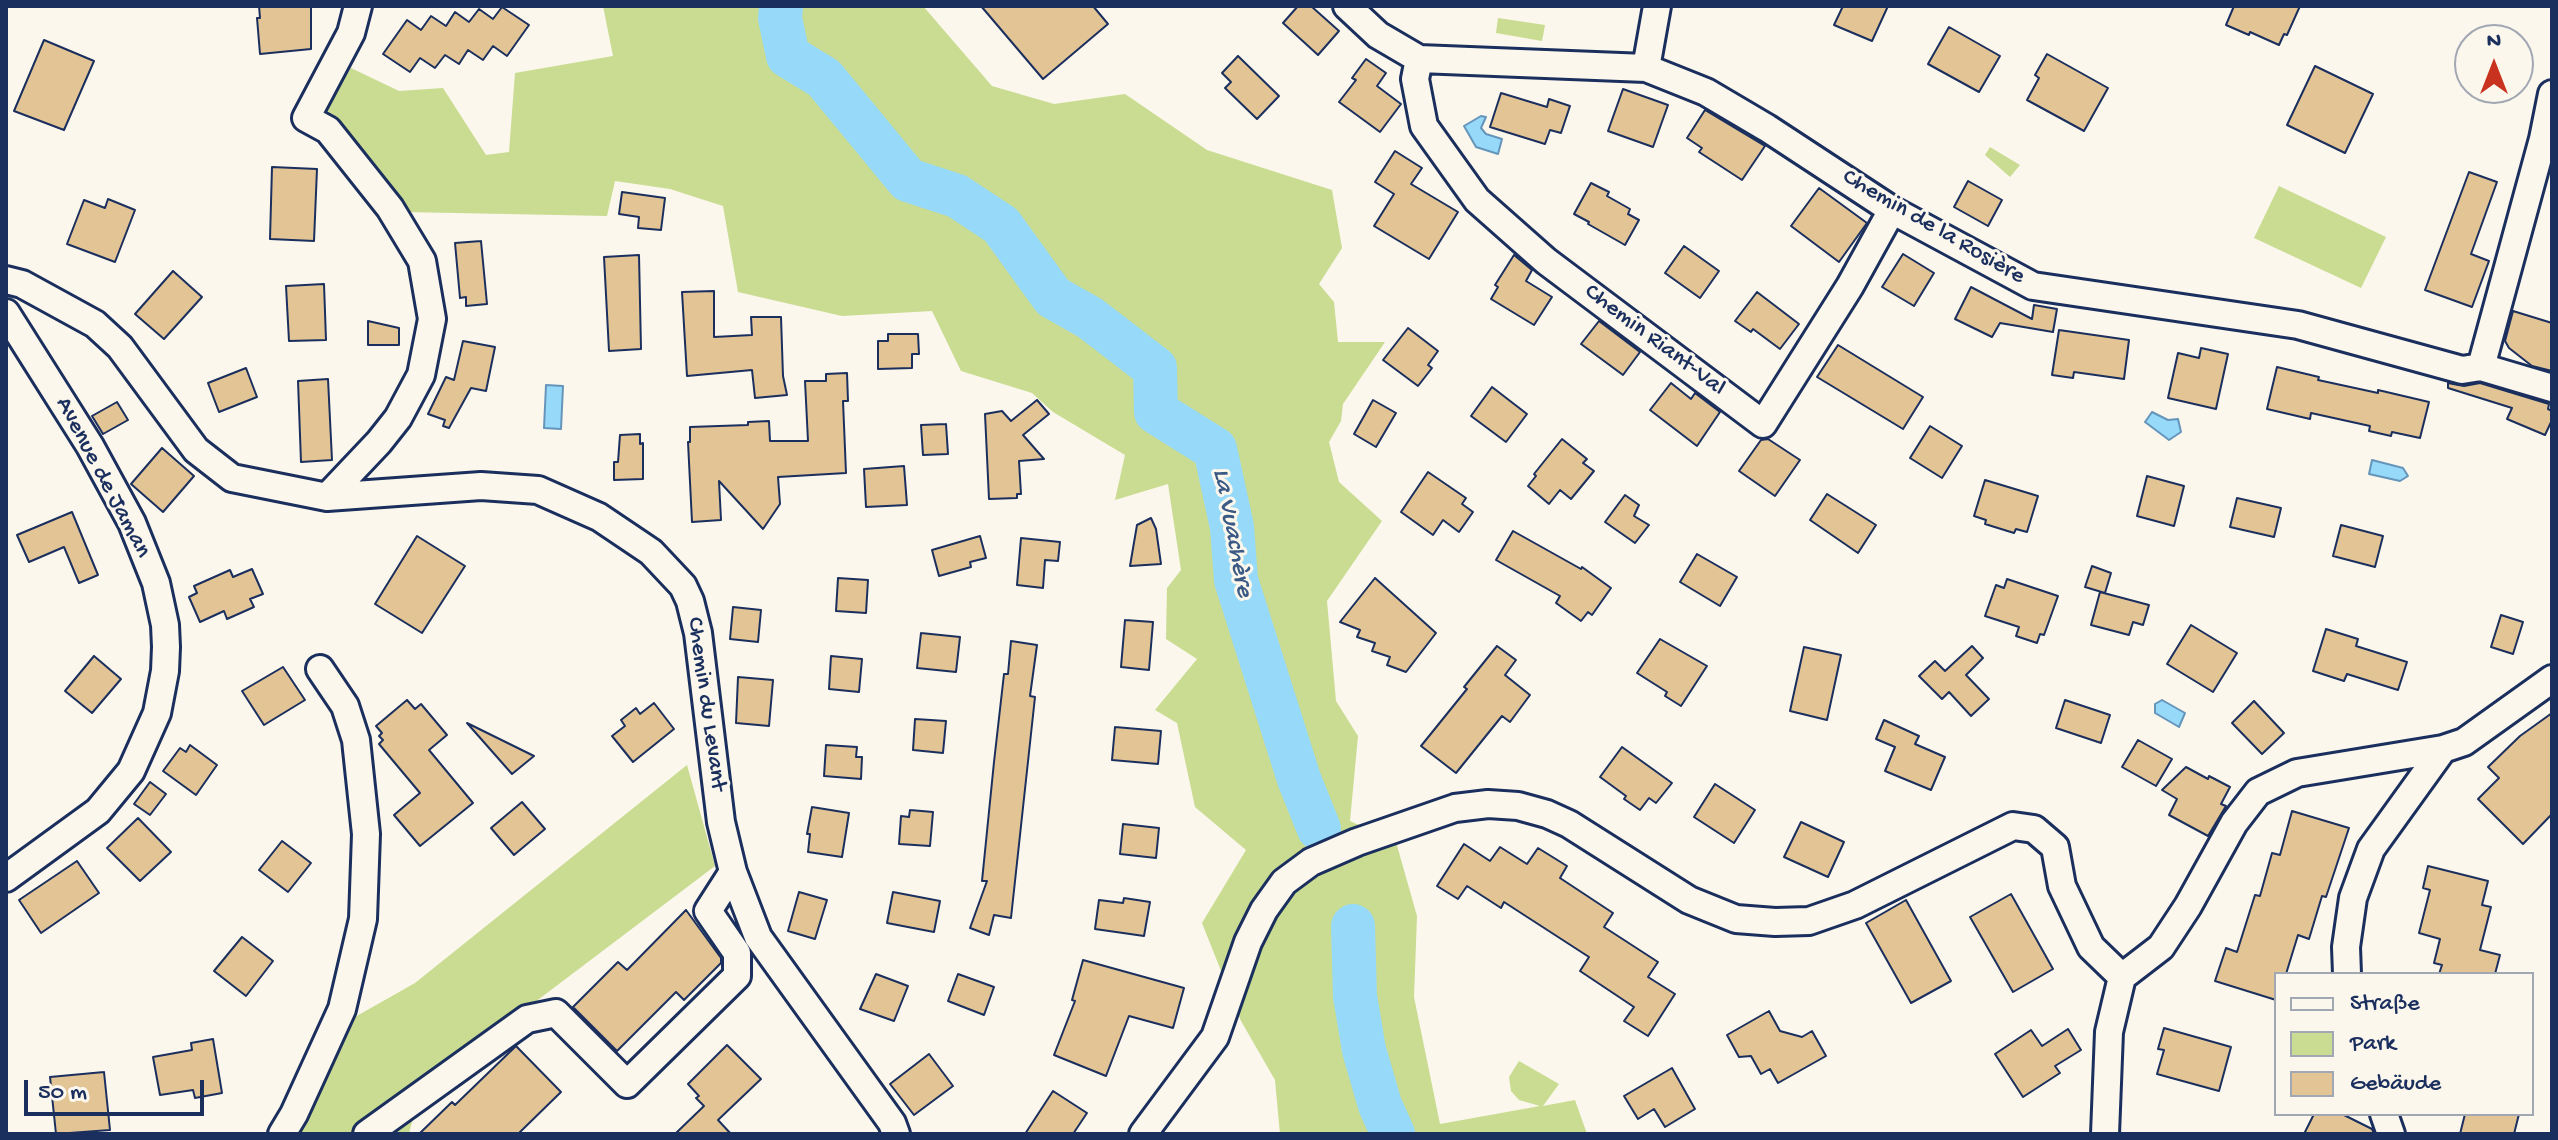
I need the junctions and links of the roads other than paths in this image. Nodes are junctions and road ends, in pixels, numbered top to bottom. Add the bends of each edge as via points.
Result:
1 (358, 6) edge
2 (1347, 6) edge
3 (1657, 6) edge
4 (1419, 59) junction
5 (1646, 68) junction
6 (2552, 94) edge
7 (1892, 210) junction
8 (6, 280) edge
9 (6, 313) edge
10 (2481, 367) junction
11 (2552, 388) edge
12 (327, 497) junction
13 (320, 669) dead end
14 (2552, 679) edge
15 (2443, 749) junction
16 (733, 872) junction
17 (6, 878) edge
18 (2347, 972) edge
19 (2122, 977) junction
20 (282, 1134) edge
21 (367, 1134) edge
22 (896, 1134) edge
23 (1143, 1134) edge
24 (2105, 1134) edge

1 - 12 street via 351,33 306,118 328,130 390,208 422,261 432,319 421,375 398,418
2 - 4 street, Chemin de la Rosière via 1378,35
3 - 5 street
4 - 5 street, Chemin de la Rosière
4 - 7 street, Chemin Riant-Val via 1415,79 1424,126 1477,200 1546,261 1763,424
5 - 7 street, Chemin de la Rosière via 1706,92
6 - 10 street
7 - 10 street, Chemin de la Rosière via 2033,286 2279,322 2462,370
8 - 12 street, Chemin du Levant via 95,324 120,347 196,450 232,478
9 - 17 street, Avenue de Jaman via 132,523 156,583 166,647 157,713 131,771 98,811
10 - 11 street, Chemin de la Rosière
12 - 16 street, Chemin du Levant via 481,486 538,490 599,517 651,552 690,601 721,822
13 - 20 street via 345,706 356,740 366,834 363,919 342,1009
14 - 15 street via 2464,742
15 - 18 street via 2371,849 2353,898
15 - 19 street via 2297,773 2258,792 2161,947
16 - 21 street via 708,911 737,953 737,976 627,1084 556,1013 527,1019
16 - 22 street, Chemin du Levant via 758,937
19 - 23 street via 2091,947 2062,886 2055,847 2034,829 2013,826 1855,905 1809,921 1775,922 1736,919 1689,900 1547,814 1488,804 1455,808 1357,842 1311,862 1284,882 1248,942 1215,1037
19 - 24 street via 2109,1032

